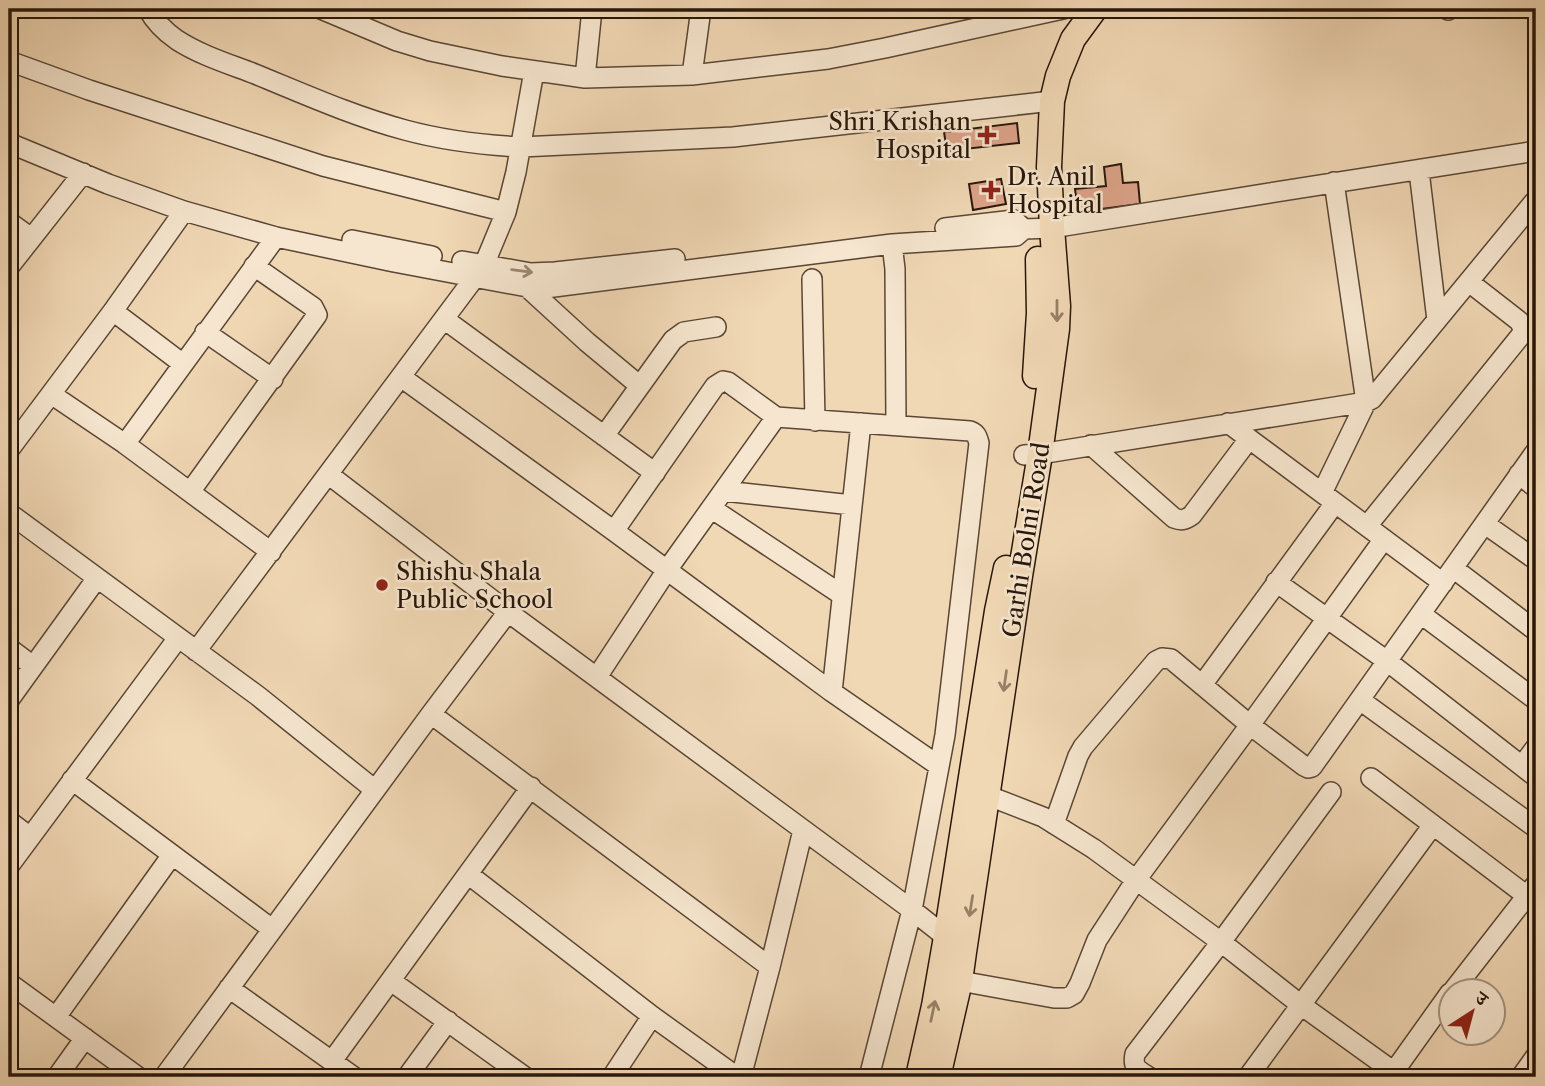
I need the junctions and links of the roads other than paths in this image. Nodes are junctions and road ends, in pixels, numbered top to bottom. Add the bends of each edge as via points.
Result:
1 (148, 9) edge
2 (321, 9) edge
3 (592, 9) edge
4 (701, 9) edge
5 (1096, 9) edge
6 (1068, 18) edge
7 (9, 61) edge
8 (534, 71) junction
9 (692, 75) junction
10 (585, 78) junction
11 (1046, 102) junction
12 (9, 131) edge
13 (9, 143) edge
14 (521, 147) junction
15 (1536, 151) edge
16 (1419, 171) junction
17 (83, 173) junction
18 (1334, 182) junction
19 (1534, 202) dead end
20 (184, 211) junction
21 (506, 212) junction
22 (9, 222) edge
23 (1037, 229) junction
24 (276, 237) junction
25 (31, 238) junction
26 (892, 244) junction
27 (254, 266) junction
28 (9, 267) edge
29 (480, 271) junction
30 (813, 279) dead end
31 (1469, 282) junction
32 (528, 288) junction
33 (113, 311) junction
34 (444, 319) junction
35 (1437, 320) junction
36 (716, 327) dead end
37 (205, 332) junction
38 (183, 364) junction
39 (401, 377) junction
40 (272, 379) junction
41 (639, 386) junction
42 (51, 394) junction
43 (1366, 402) junction
44 (776, 417) junction
45 (815, 421) junction
46 (861, 423) junction
47 (1228, 423) junction
48 (896, 425) junction
49 (604, 436) junction
50 (1249, 439) junction
51 (125, 444) junction
52 (1091, 445) junction
53 (9, 450) edge
54 (1536, 451) edge
55 (1032, 454) junction
56 (655, 473) junction
57 (328, 474) junction
58 (1519, 474) junction
59 (1536, 488) edge
60 (724, 491) junction
61 (190, 492) junction
62 (1329, 498) junction
63 (852, 505) junction
64 (711, 508) junction
65 (9, 513) edge
66 (1485, 524) junction
67 (1367, 526) junction
68 (614, 531) junction
69 (1384, 539) junction
70 (271, 552) junction
71 (1536, 560) edge
72 (667, 570) junction
73 (1448, 575) junction
74 (97, 578) junction
75 (1276, 582) junction
76 (842, 595) junction
77 (508, 612) junction
78 (1420, 614) junction
79 (1326, 619) junction
80 (1536, 631) edge
81 (178, 638) junction
82 (9, 648) edge
83 (197, 651) junction
84 (1387, 662) junction
85 (33, 666) junction
86 (597, 677) junction
87 (1202, 685) junction
88 (832, 692) junction
89 (9, 700) edge
90 (1360, 700) junction
91 (1536, 700) edge
92 (430, 714) junction
93 (1251, 726) junction
94 (1536, 747) edge
95 (939, 766) junction
96 (1529, 771) edge
97 (1371, 778) dead end
98 (72, 780) junction
99 (531, 787) junction
100 (375, 790) junction
101 (979, 792) junction
102 (1331, 792) dead end
103 (9, 821) edge
104 (1055, 824) junction
105 (1433, 825) junction
106 (1536, 828) edge
107 (803, 830) junction
108 (30, 837) junction
109 (172, 855) junction
110 (9, 866) edge
111 (468, 874) junction
112 (1136, 880) junction
113 (1532, 890) edge
114 (912, 910) junction
115 (272, 929) junction
116 (1221, 942) junction
117 (955, 944) junction
118 (771, 967) junction
119 (1462, 978) edge
120 (391, 981) junction
121 (960, 981) junction
122 (9, 983) edge
123 (229, 988) junction
124 (1301, 1005) junction
125 (1436, 1014) edge
126 (652, 1016) junction
127 (56, 1017) junction
128 (448, 1021) junction
129 (85, 1038) junction
130 (1536, 1056) edge
131 (332, 1061) junction
132 (1395, 1076) edge
133 (57, 1077) edge
134 (138, 1077) edge
135 (164, 1077) edge
136 (354, 1077) edge
137 (407, 1077) edge
138 (525, 1077) edge
139 (612, 1077) edge
140 (739, 1077) edge
141 (869, 1077) edge
142 (918, 1077) edge
143 (938, 1077) edge
144 (1149, 1077) edge
145 (1248, 1077) edge
146 (1521, 1077) edge

1 - 14 street via 179,41 341,109 406,130
2 - 8 street via 430,51
3 - 10 street
4 - 9 street
5 - 6 main road, Garhi Bolni Road
6 - 9 street via 828,59
6 - 11 main road, Garhi Bolni Road via 1058,76
7 - 21 street via 323,166
8 - 10 street
8 - 14 street
9 - 10 street
11 - 14 street via 733,137
11 - 23 main road, Garhi Bolni Road via 1049,167
12 - 29 street via 190,199 282,226
13 - 17 street
14 - 21 street
15 - 16 street
16 - 18 street
16 - 35 street
17 - 20 street
17 - 25 street
18 - 23 street
18 - 43 street
19 - 31 street
20 - 24 street
20 - 33 street
21 - 29 street
22 - 25 street
23 - 26 street via 1016,236
29 -> 23 street via 555,272 1014,220
23 - 55 main road, Garhi Bolni Road via 1058,306
24 - 27 street
24 - 29 street
25 - 28 street
26 - 32 street
26 - 48 street
27 - 37 street
27 - 40 street via 313,307 317,315
29 - 32 street
29 - 34 street
30 - 45 street
31 - 35 street
31 - 67 street via 1519,321 1522,334
32 - 41 street
33 - 38 street
33 - 42 street
34 - 39 street
34 - 49 street
35 - 43 street
36 - 41 street via 678,335
37 - 38 street
37 - 40 street
38 - 51 street
39 - 57 street
39 - 68 street
40 - 61 street
41 - 49 street
42 - 51 street
42 - 53 street
43 - 47 street
43 - 62 street
44 - 45 street
44 - 56 street via 728,382 719,382
44 - 60 street
45 - 46 street
46 - 48 street
46 - 63 street
47 - 50 street
47 - 52 street
48 - 95 street via 970,431 979,443
49 - 56 street
50 - 52 street via 1186,520 1174,519
50 - 62 street
51 - 61 street
52 - 55 street
54 - 58 street
55 - 101 main road, Garhi Bolni Road via 1020,576
56 - 68 street
57 - 70 street
57 - 77 street
58 - 59 street
58 - 66 street
60 - 63 street
60 - 64 street
61 - 70 street
62 - 67 street
62 - 75 street
63 - 76 street
64 - 72 street
64 - 76 street
65 - 74 street
66 - 71 street
66 - 73 street
67 - 69 street
68 - 72 street
69 - 73 street
69 - 79 street
70 - 83 street
72 - 86 street
72 - 88 street
73 - 78 street
73 - 80 street
74 - 81 street
74 - 85 street
75 - 79 street
75 - 87 street
76 - 88 street
77 - 86 street
77 - 92 street
78 - 84 street
78 - 91 street
79 - 84 street
79 - 93 street
81 - 83 street
81 - 98 street
82 - 85 street
83 - 100 street
84 - 90 street
84 - 96 street
85 - 89 street
86 - 107 street
87 - 93 street
87 - 104 street via 1171,659 1156,661 1083,747
88 - 95 street
90 - 93 street via 1308,768
90 - 106 street
92 - 99 street
92 - 100 street
93 - 112 street
94 - 96 street
95 - 114 street
97 - 105 street
98 - 108 street
98 - 109 street
99 - 111 street
99 - 118 street
100 - 115 street
101 - 104 street
101 - 117 main road, Garhi Bolni Road
102 - 116 street
103 - 108 street
104 - 112 street
105 - 113 street
105 - 124 street
107 - 114 street
107 - 118 street
108 - 110 street
109 - 115 street
109 - 127 street
111 - 120 street
111 - 126 street
112 - 116 street
112 - 121 street via 1097,940 1074,994 1054,998
113 - 119 street
114 - 117 street
114 - 141 street
115 - 123 street
116 - 124 street
116 - 144 street via 1135,1054 1137,1069
117 - 121 main road, Garhi Bolni Road
142 -> 117 main road, Garhi Bolni Road via 934,1006
118 - 140 street
120 - 128 street
120 - 131 street
121 - 143 main road, Garhi Bolni Road
122 - 127 street
123 - 131 street
123 - 135 street
124 - 132 street
124 - 145 street
125 - 132 street
126 - 139 street
126 - 140 street
127 - 129 street
128 - 137 street
128 - 138 street
129 - 133 street
129 - 134 street
130 - 146 street
131 - 136 street

